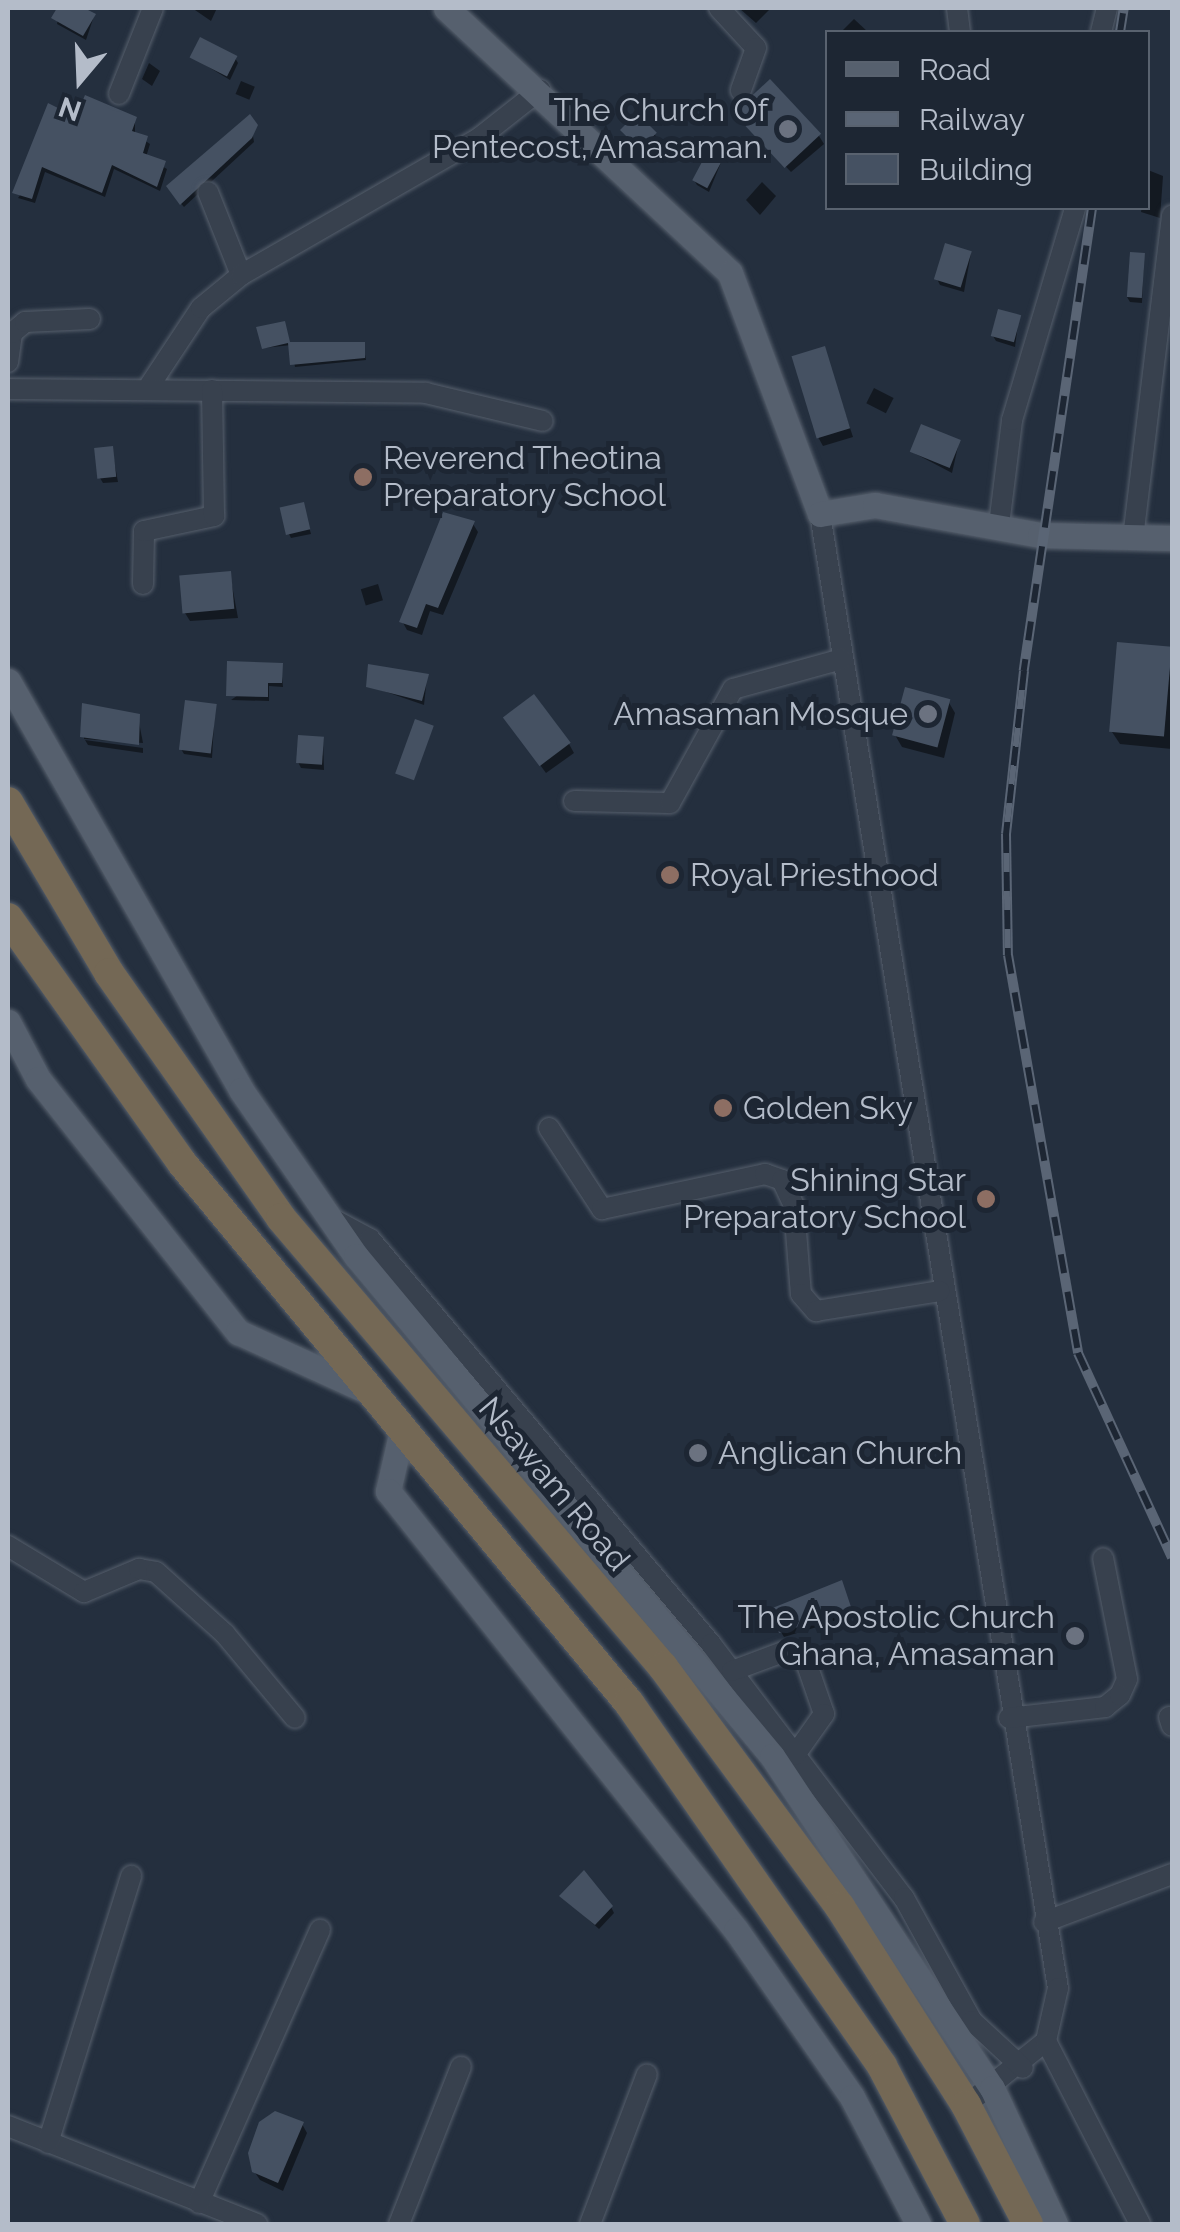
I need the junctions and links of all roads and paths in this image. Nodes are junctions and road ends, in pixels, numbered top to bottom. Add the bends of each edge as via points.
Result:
1 (153, 8) edge
2 (446, 8) edge
3 (720, 8) edge
4 (540, 90) junction
5 (741, 90) dead end
6 (118, 94) dead end
7 (208, 192) dead end
8 (1074, 210) edge
9 (1172, 215) edge
10 (241, 275) junction
11 (1166, 304) edge
12 (90, 320) dead end
13 (8, 362) edge
14 (150, 385) junction
15 (8, 389) edge
16 (212, 390) junction
17 (543, 421) dead end
18 (820, 514) junction
19 (999, 526) junction
20 (1133, 538) junction
21 (1172, 538) edge
22 (143, 584) dead end
23 (842, 658) junction
24 (8, 681) edge
25 (574, 801) dead end
26 (8, 802) edge
27 (8, 918) edge
28 (8, 1022) edge
29 (549, 1128) dead end
30 (328, 1216) junction
31 (940, 1290) junction
32 (369, 1392) junction
33 (402, 1430) junction
34 (8, 1546) edge
35 (1102, 1558) dead end
36 (732, 1672) junction
37 (295, 1718) dead end
38 (1009, 1718) junction
39 (795, 1754) junction
40 (1172, 1874) edge
41 (131, 1876) dead end
42 (1044, 1922) junction
43 (320, 1930) dead end
44 (1046, 2041) junction
45 (460, 2067) dead end
46 (1023, 2068) junction
47 (647, 2074) dead end
48 (979, 2097) junction
49 (8, 2126) edge
50 (48, 2143) junction
51 (199, 2203) junction
52 (257, 2224) edge
53 (399, 2224) edge
54 (590, 2224) edge
55 (918, 2224) edge
56 (965, 2224) edge
57 (1028, 2224) edge
58 (1055, 2224) edge
59 (1140, 2224) edge

1 - 6 street
2 - 4 main road
3 - 5 street via 756,48
4 - 10 street via 478,138
4 - 18 main road via 730,273
7 - 10 street
8 - 19 street via 1012,420
9 - 11 street
10 - 14 street via 201,308
11 - 20 street
12 - 13 street via 25,322 12,333
14 - 15 street
14 - 16 street
16 - 17 street via 426,393
16 - 22 street via 214,516 144,531
18 - 19 main road via 875,506
18 - 23 street
19 - 20 main road
20 - 21 main road
23 - 25 street via 734,689 670,803
23 - 31 street
24 - 30 main road via 148,940
26 - 48 highway, Nsawam Road via 109,972 281,1218 663,1667
27 - 32 highway via 135,1103
28 - 32 main road via 38,1079 238,1332
29 - 31 street via 602,1209 765,1174 782,1180 794,1206 801,1294 816,1311
30 - 36 street via 370,1239
30 - 48 main road via 772,1756
31 - 38 street
32 - 33 highway
33 - 55 main road via 388,1491 736,1930 852,2097
33 - 56 highway via 640,1718 882,2066
34 - 37 street via 84,1592 139,1569 156,1572 225,1634
35 - 38 street via 1128,1679 1120,1695 1104,1706
36 - 39 street
36 - 39 street via 783,1652 806,1659 824,1714
38 - 42 street
39 - 46 street via 904,1898 972,2021
40 - 42 street
41 - 50 street
42 - 44 street via 1058,1988
43 - 51 street
44 - 46 street
44 - 59 street
45 - 53 street
46 - 48 street
47 - 54 street
48 - 57 highway, Nsawam Road
48 - 58 main road
49 - 50 street
50 - 51 street
51 - 52 street

